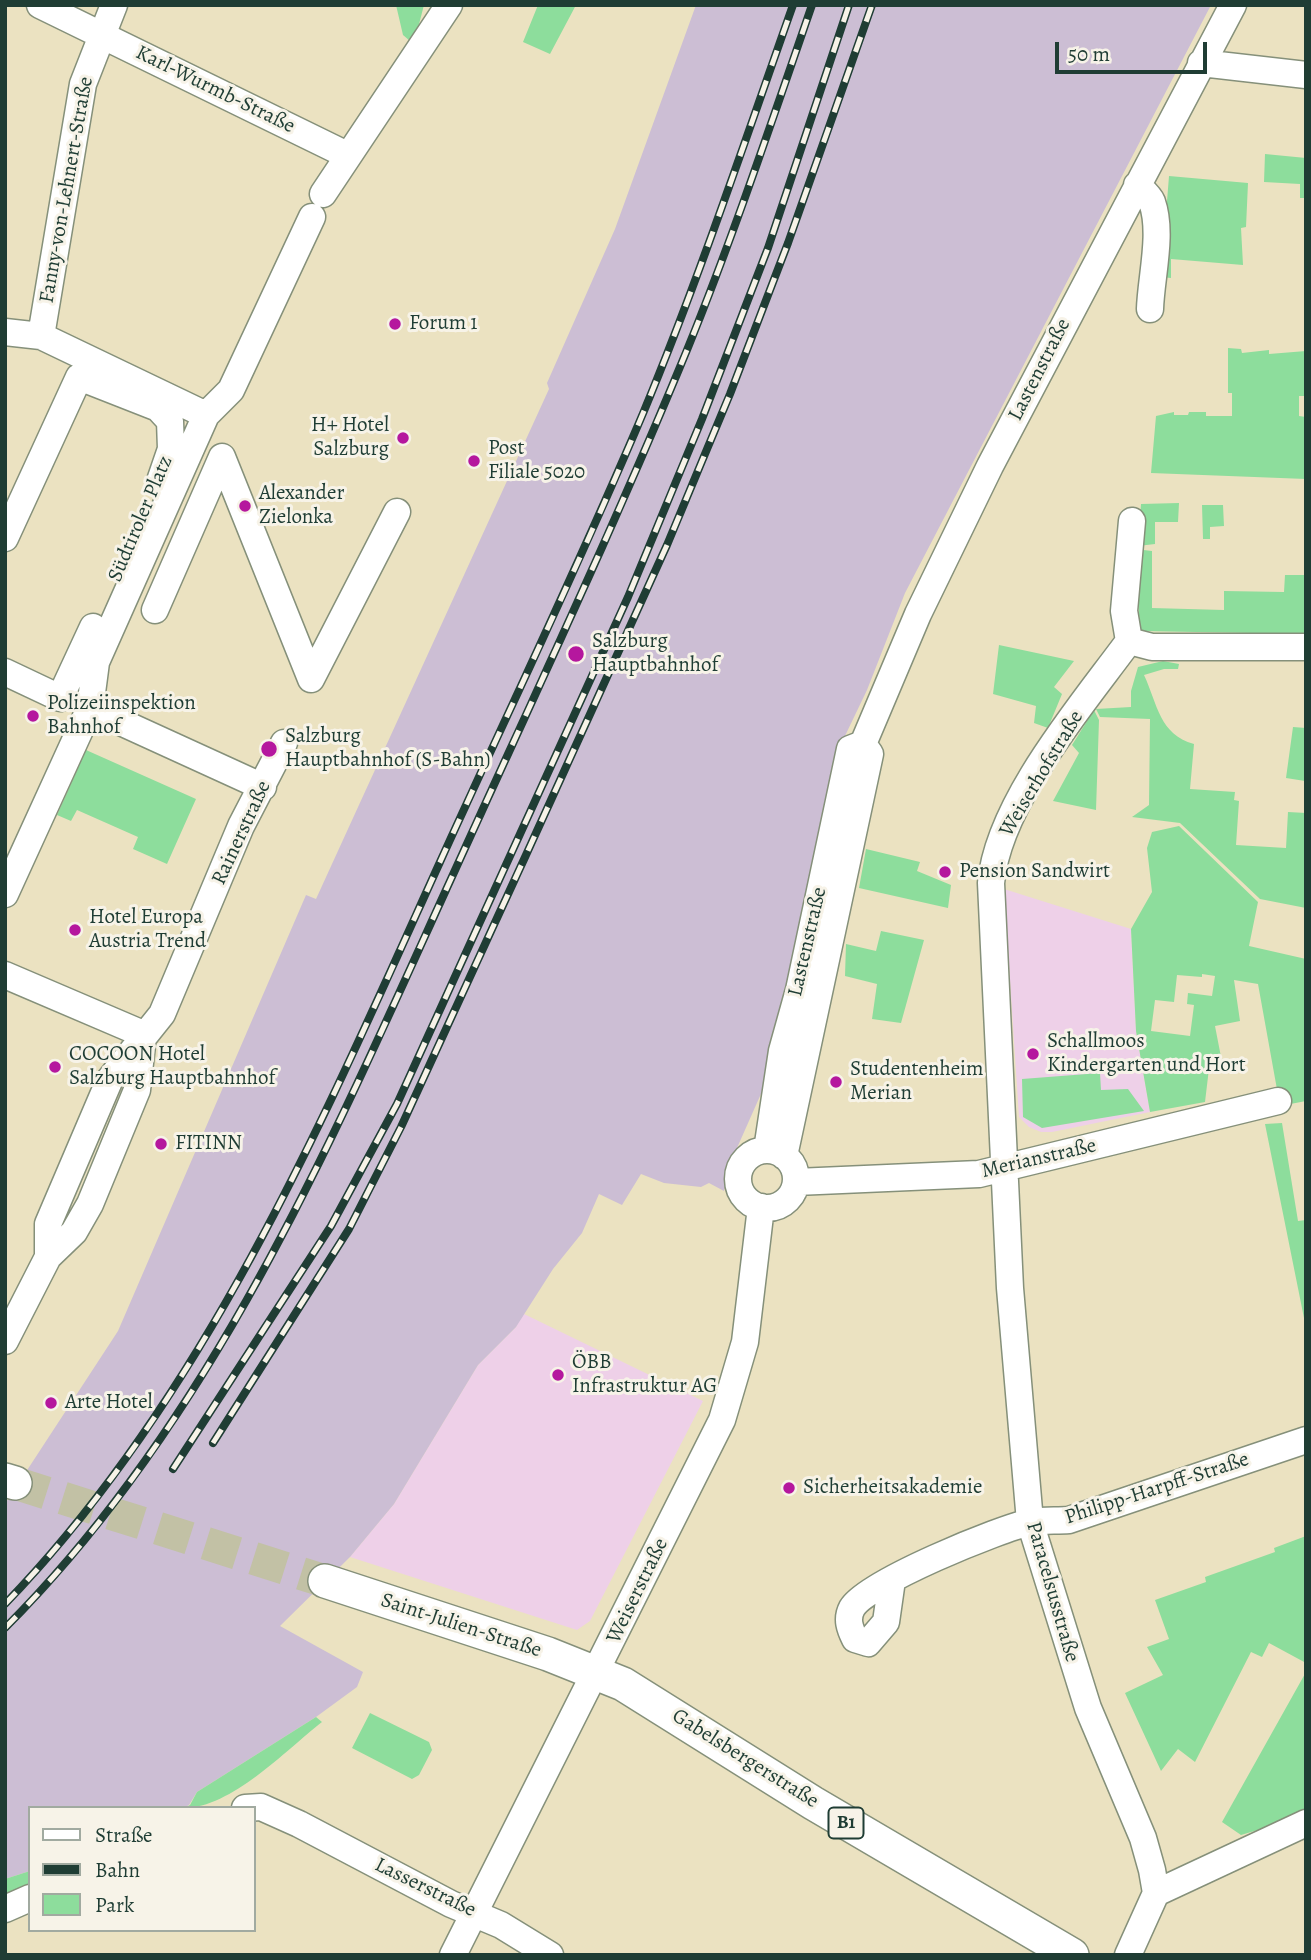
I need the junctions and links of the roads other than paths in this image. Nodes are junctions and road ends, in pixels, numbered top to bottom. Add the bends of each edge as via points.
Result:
1 (40, 5) edge
2 (114, 5) edge
3 (1233, 5) edge
4 (442, 11) edge
5 (101, 34) junction
6 (1201, 63) junction
7 (1306, 75) edge
8 (347, 155) junction
9 (1137, 185) junction
10 (1150, 309) dead end
11 (5, 332) edge
12 (41, 336) junction
13 (205, 415) junction
14 (397, 512) dead end
15 (1132, 521) dead end
16 (5, 538) edge
17 (155, 610) dead end
18 (1129, 641) junction
19 (1306, 647) edge
20 (5, 672) edge
21 (90, 708) junction
22 (284, 743) dead end
23 (263, 787) junction
24 (5, 894) edge
25 (5, 975) edge
26 (143, 1034) junction
27 (1278, 1101) dead end
28 (776, 1153) junction
29 (1005, 1167) junction
30 (796, 1182) junction
31 (761, 1207) junction
32 (5, 1340) edge
33 (1306, 1440) edge
34 (1030, 1522) junction
35 (892, 1580) dead end
36 (325, 1581) tunnel mouth
37 (597, 1672) junction
38 (256, 1807) edge
39 (1306, 1823) edge
40 (1156, 1893) junction
41 (28, 1899) edge
42 (5, 1909) edge
43 (475, 1913) junction
44 (453, 1955) edge
45 (550, 1955) edge
46 (1072, 1955) edge
47 (1128, 1955) edge

1 - 5 street, Karl-Wurmb-Straße
2 - 5 street, Fanny-von-Lehnert-Straße
3 - 6 street, Lastenstraße
4 - 8 street
5 - 8 street, Karl-Wurmb-Straße
5 - 12 street, Fanny-von-Lehnert-Straße via 83,84
6 - 7 street
6 - 9 street, Lastenstraße
8 - 13 street via 317,206 231,390
9 - 10 street via 1151,199 1153,210
9 - 28 street, Lastenstraße via 990,466 918,614 863,744 870,754
11 - 12 street
12 - 13 street
13 - 21 street, Südtiroler Platz via 96,662
14 - 17 street via 311,679 222,457
15 - 18 street via 1124,611
16 - 20 street, Südtiroler Platz via 79,377 158,408 170,421 171,449 158,488 60,698
18 - 19 street via 1152,647
18 - 29 street, Weiserhofstraße via 1051,749 1010,820 993,867
21 - 23 street
21 - 24 street, Südtiroler Platz
22 - 23 street, Rainerstraße
23 - 26 street, Rainerstraße via 241,826 162,1014
25 - 26 street
26 - 32 street via 137,1090 90,1205 74,1232 48,1257
27 - 29 street, Merianstraße
28 - 30 street via 791,1163
28 - 31 street via 758,1151 744,1161 738,1178 744,1196
29 - 30 street, Merianstraße via 979,1174
29 - 34 street, Paracelsusstraße via 1015,1365
30 - 31 street via 788,1199
31 - 37 street, Weiserstraße via 745,1342 722,1420
33 - 34 street, Philipp-Harpff-Straße via 1069,1520
34 - 35 street, Philipp-Harpff-Straße via 932,1559
34 - 40 street, Paracelsusstraße via 1088,1708 1143,1838
36 - 37 main road, Saint-Julien-Straße / B1
37 - 43 street, Weiserstraße
37 - 46 main road, Gabelsbergerstraße / B1
38 - 43 street, Lasserstraße via 299,1824
39 - 40 street
40 - 47 street
41 - 42 street
43 - 44 street, Weiserstraße
43 - 45 street, Lasserstraße

